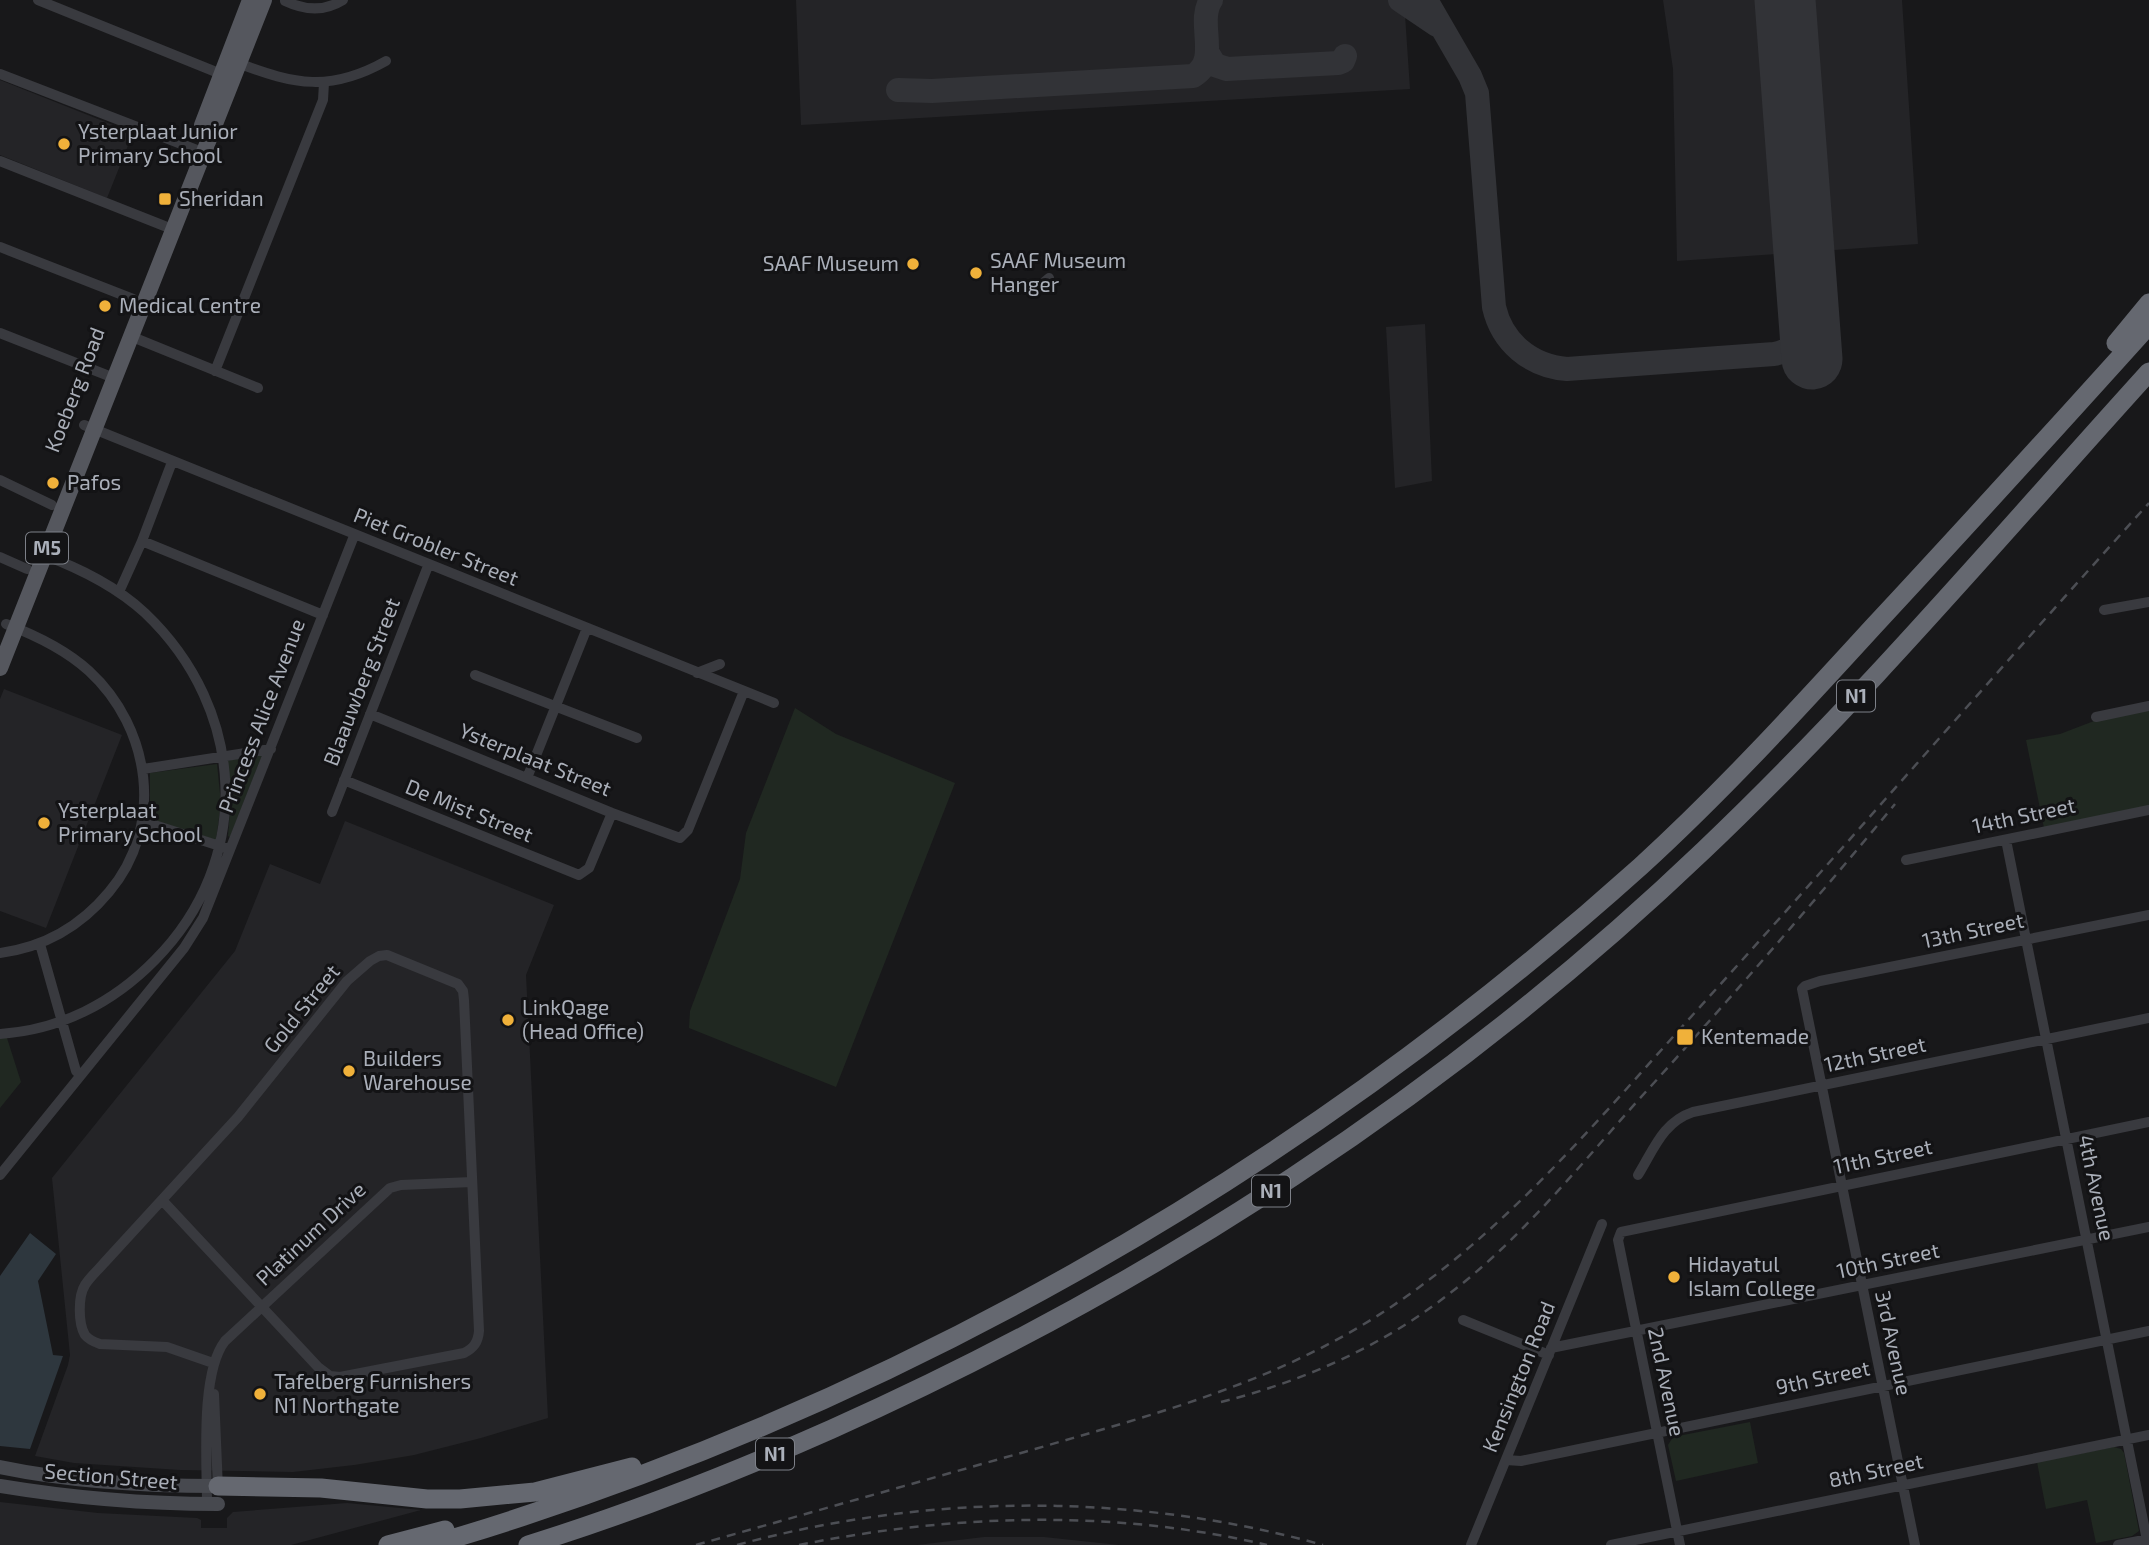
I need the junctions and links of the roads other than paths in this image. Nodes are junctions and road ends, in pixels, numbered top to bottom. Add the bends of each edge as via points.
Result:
1 (38, 0) edge
2 (250, 0) edge
3 (264, 0) edge
4 (343, 0) edge
5 (285, 1) edge
6 (386, 61) dead end
7 (238, 63) junction
8 (0, 74) edge
9 (221, 74) junction
10 (324, 83) junction
11 (197, 150) junction
12 (0, 161) edge
13 (167, 227) junction
14 (0, 247) edge
15 (134, 299) junction
16 (2149, 303) edge
17 (2149, 325) edge
18 (0, 333) edge
19 (130, 336) junction
20 (215, 371) junction
21 (2149, 372) edge
22 (109, 376) junction
23 (258, 388) dead end
24 (89, 427) junction
25 (172, 462) junction
26 (0, 480) edge
27 (1996, 494) junction
28 (52, 505) junction
29 (354, 536) junction
30 (142, 541) junction
31 (44, 555) junction
32 (0, 557) edge
33 (428, 566) junction
34 (27, 569) junction
35 (119, 592) junction
36 (2149, 601) edge
37 (2104, 610) dead end
38 (323, 615) junction
39 (587, 628) junction
40 (7, 631) edge
41 (720, 664) dead end
42 (0, 668) edge
43 (697, 673) junction
44 (475, 675) dead end
45 (744, 691) junction
46 (774, 703) dead end
47 (555, 706) junction
48 (2149, 706) edge
49 (370, 714) junction
50 (2096, 717) dead end
51 (637, 738) dead end
52 (271, 749) junction
53 (223, 755) junction
54 (143, 769) junction
55 (527, 778) junction
56 (344, 780) junction
57 (2149, 810) edge
58 (332, 812) dead end
59 (612, 813) junction
60 (142, 821) junction
61 (2006, 840) junction
62 (226, 848) junction
63 (1906, 860) dead end
64 (2149, 915) edge
65 (2025, 940) junction
66 (40, 944) junction
67 (0, 953) edge
68 (149, 967) junction
69 (161, 976) junction
70 (1805, 986) joint
71 (2149, 1018) edge
72 (62, 1021) junction
73 (0, 1034) edge
74 (2046, 1040) junction
75 (81, 1075) junction
76 (1821, 1086) junction
77 (2149, 1122) edge
78 (2066, 1139) junction
79 (0, 1175) edge
80 (1638, 1175) dead end
81 (472, 1182) junction
82 (1841, 1185) junction
83 (162, 1200) junction
84 (1602, 1224) dead end
85 (2149, 1227) edge
86 (1624, 1230) joint
87 (2087, 1239) junction
88 (1862, 1286) junction
89 (261, 1306) junction
90 (1462, 1320) dead end
91 (2149, 1331) edge
92 (1636, 1332) junction
93 (2108, 1339) junction
94 (1550, 1351) junction
95 (213, 1368) junction
96 (1882, 1386) junction
97 (1657, 1432) junction
98 (2149, 1435) edge
99 (2127, 1440) junction
100 (708, 1447) junction
101 (1506, 1460) junction
102 (0, 1467) edge
103 (0, 1486) edge
104 (1903, 1486) junction
105 (595, 1493) junction
106 (213, 1495) junction
107 (1677, 1532) junction
108 (2148, 1541) edge
109 (388, 1545) edge
110 (432, 1545) edge
111 (527, 1545) edge
112 (1471, 1545) edge
113 (1611, 1545) edge
114 (1680, 1545) edge
115 (1915, 1545) edge
116 (2118, 1545) edge

1 - 9 street
2 - 9 main road, Koeberg Road / M5
3 - 7 main road, Koeberg Road / M5
4 - 5 street via 312,9
6 - 10 street via 357,76
7 - 10 street via 291,81
7 - 11 main road, Koeberg Road / M5
8 - 11 street
9 - 11 main road, Koeberg Road / M5
10 - 20 street via 323,100
11 - 13 main road, Koeberg Road / M5
12 - 13 street
13 - 15 main road, Koeberg Road / M5
13 - 19 main road, Koeberg Road / M5
14 - 15 street
15 - 22 main road, Koeberg Road / M5
16 - 27 highway
17 - 27 highway, N1
18 - 22 street
19 - 20 street
19 - 22 main road, Koeberg Road / M5
20 - 23 street
21 - 111 highway, N1 via 1857,695 1703,851 1538,996 1402,1101 1268,1194 1141,1272 986,1357 771,1456
22 - 24 main road, Koeberg Road / M5
24 - 25 street, Piet Grobler Street
24 - 28 main road, Koeberg Road / M5
24 - 31 main road, Koeberg Road / M5
25 - 29 street, Piet Grobler Street
25 - 30 street
26 - 28 street
27 - 100 highway, N1 via 1747,764 1651,856 1526,965 1373,1083 1198,1200 1090,1264 853,1385
28 - 34 main road, Koeberg Road / M5
29 - 33 street, Piet Grobler Street
29 - 38 street, Princess Alice Avenue
30 - 35 street
30 - 38 street
31 - 35 street
31 - 40 main road, Koeberg Road / M5
32 - 34 street
33 - 39 street, Piet Grobler Street
33 - 49 street, Blaauwberg Street
34 - 40 main road, Koeberg Road / M5
35 - 53 street via 154,622 187,664 212,715
36 - 37 street
38 - 52 street, Princess Alice Avenue
39 - 43 street, Piet Grobler Street
39 - 47 street
40 - 42 main road, Koeberg Road / M5
40 - 54 street via 60,650 100,682 130,727
41 - 43 street
43 - 45 street, Piet Grobler Street
44 - 47 street
45 - 46 street, Piet Grobler Street
45 - 59 street, Ysterplaat Street via 685,835 674,837
47 - 51 street
47 - 55 street
48 - 50 street
49 - 55 street, Ysterplaat Street
49 - 56 street, Blaauwberg Street
52 - 53 street
52 - 62 street, Princess Alice Avenue
53 - 54 street
53 - 62 street
54 - 60 street
55 - 59 street, Ysterplaat Street
56 - 58 street, Blaauwberg Street
56 - 59 street, De Mist Street via 579,875 589,868
57 - 61 street, 14th Street
60 - 62 street
60 - 66 street via 132,856 114,886 83,918
61 - 63 street, 14th Street
61 - 65 street, 4th Avenue
62 - 68 street via 191,915
62 - 69 street, Princess Alice Avenue via 203,918
64 - 65 street, 13th Street
65 - 70 street, 13th Street
65 - 74 street, 4th Avenue
66 - 67 street
66 - 72 street
68 - 69 street
68 - 72 street via 104,1002
69 - 75 street, Princess Alice Avenue
70 - 76 street, 3rd Avenue
71 - 74 street, 12th Street
72 - 73 street
72 - 75 street
74 - 76 street, 12th Street
74 - 78 street, 4th Avenue
75 - 79 street, Princess Alice Avenue
76 - 80 street, 12th Street via 1679,1117 1668,1125
76 - 82 street, 3rd Avenue
77 - 78 street, 11th Street
78 - 82 street, 11th Street
78 - 87 street, 4th Avenue
81 - 83 street, Gold Street via 463,991 451,980 387,955 370,961 347,981 247,1107
81 - 89 street, Platinum Drive via 390,1188
81 - 89 street, Gold Street via 479,1331 471,1349 330,1376
82 - 86 street, 11th Street
82 - 88 street, 3rd Avenue
83 - 89 street
83 - 95 street, Gold Street via 84,1286 84,1334 100,1344 167,1347
84 - 94 street, Kensington Road
85 - 87 street, 10th Street
86 - 92 street, 2nd Avenue via 1618,1240
87 - 88 street, 10th Street
87 - 93 street, 4th Avenue
88 - 92 street, 10th Street
88 - 96 street, 3rd Avenue
89 - 95 street, Platinum Drive via 218,1350
90 - 94 street
91 - 93 street, 9th Street
92 - 94 street, 10th Street
92 - 97 street, 2nd Avenue
93 - 96 street, 9th Street
93 - 99 street, 4th Avenue
94 - 101 street, Kensington Road
95 - 106 street via 217,1421
96 - 97 street, 9th Street
96 - 104 street, 3rd Avenue
97 - 101 street, 9th Street via 1521,1461
97 - 107 street, 2nd Avenue
98 - 99 street, 8th Street
99 - 104 street, 8th Street
99 - 108 street, 4th Avenue
100 - 105 highway, N1
100 - 106 highway via 535,1492 485,1497 427,1499 321,1488
101 - 112 street, Kensington Road
102 - 106 street, Section Street
103 - 106 street, Section Street via 164,1504
104 - 107 street, 8th Street
104 - 115 street, 3rd Avenue
105 - 109 highway via 530,1504
105 - 110 highway, N1
107 - 113 street, 8th Street
107 - 114 street, 2nd Avenue
108 - 116 street

